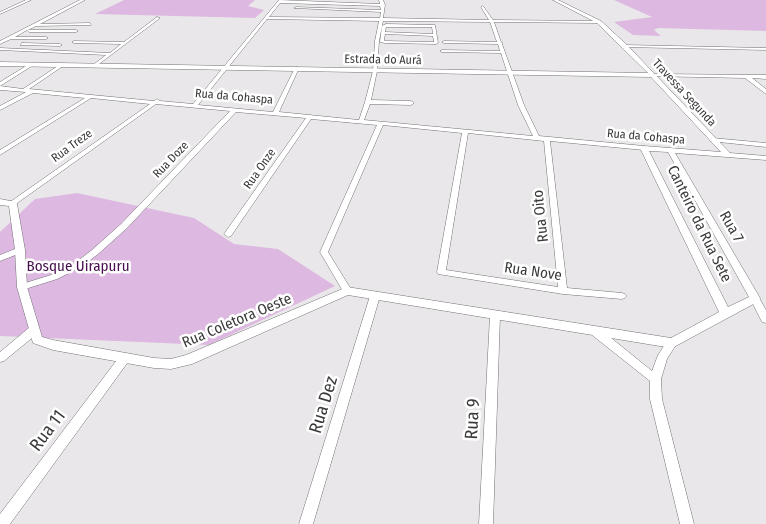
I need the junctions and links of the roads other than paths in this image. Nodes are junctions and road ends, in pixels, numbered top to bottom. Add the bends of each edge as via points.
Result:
1 (29, 0) edge
2 (83, 0) edge
3 (555, 0) edge
4 (281, 1) edge
5 (382, 2) edge
6 (320, 3) junction
7 (483, 7) dead end
8 (296, 8) dead end
9 (314, 9) junction
10 (383, 11) junction
11 (0, 13) edge
12 (158, 18) dead end
13 (267, 18) junction
14 (381, 19) junction
15 (492, 21) junction
16 (599, 22) junction
17 (90, 24) dead end
18 (35, 25) junction
19 (23, 31) junction
20 (76, 31) dead end
21 (383, 33) junction
22 (435, 35) junction
23 (10, 38) junction
24 (46, 38) dead end
25 (380, 41) junction
26 (74, 42) dead end
27 (444, 42) dead end
28 (0, 43) edge
29 (125, 43) junction
30 (501, 43) junction
31 (60, 45) dead end
32 (625, 46) junction
33 (0, 49) edge
34 (756, 49) junction
35 (766, 49) edge
36 (442, 51) dead end
37 (502, 52) junction
38 (110, 54) junction
39 (766, 55) edge
40 (0, 64) edge
41 (33, 64) junction
42 (61, 65) junction
43 (95, 66) junction
44 (227, 67) junction
45 (298, 68) junction
46 (375, 71) junction
47 (510, 73) junction
48 (650, 75) junction
49 (747, 77) junction
50 (766, 78) edge
51 (0, 86) edge
52 (24, 90) junction
53 (33, 91) junction
54 (766, 92) edge
55 (91, 96) junction
56 (157, 101) junction
57 (368, 102) junction
58 (411, 103) dead end
59 (195, 105) junction
60 (0, 108) edge
61 (145, 109) joint
62 (235, 109) junction
63 (276, 112) junction
64 (310, 116) junction
65 (361, 121) junction
66 (381, 123) junction
67 (465, 131) junction
68 (536, 136) junction
69 (547, 139) junction
70 (712, 140) junction
71 (766, 145) edge
72 (644, 148) junction
73 (670, 150) junction
74 (0, 152) edge
75 (728, 155) junction
76 (766, 158) edge
77 (0, 202) edge
78 (13, 204) junction
79 (228, 234) dead end
80 (20, 250) junction
81 (0, 258) edge
82 (22, 287) junction
83 (347, 291) junction
84 (563, 291) junction
85 (375, 296) junction
86 (622, 296) dead end
87 (755, 298) junction
88 (726, 314) junction
89 (496, 316) junction
90 (766, 319) edge
91 (34, 330) junction
92 (596, 332) junction
93 (672, 343) junction
94 (0, 358) edge
95 (124, 358) junction
96 (655, 379) junction
97 (0, 524) edge
98 (306, 524) edge
99 (486, 524) edge
100 (687, 524) edge

1 - 11 street
2 - 18 street
3 - 16 street, Travessa Segunda
4 - 6 street
4 - 13 street
5 - 6 street
5 - 10 street
6 - 9 street
7 - 15 street
8 - 9 street
9 - 10 street
10 - 14 street
12 - 29 street
13 - 14 street
13 - 44 street
14 - 15 street
14 - 25 street
15 - 16 street
15 - 30 street
16 - 32 street, Travessa Segunda
17 - 18 street
18 - 19 street
19 - 20 street
19 - 23 street
21 - 22 street
21 - 22 street via 386,25 430,25 434,26
21 - 25 street
22 - 25 street via 436,43
23 - 24 street
23 - 28 street
25 - 46 street
26 - 29 street
27 - 30 street
28 - 31 street
29 - 38 street
30 - 37 street
32 - 34 street
32 - 48 street, Travessa Segunda
33 - 38 street
34 - 35 street
34 - 39 street
36 - 37 street
37 - 47 street
38 - 43 street
40 - 41 street, Estrada do Aurá
41 - 42 street, Estrada do Aurá
41 - 51 street
42 - 43 street, Estrada do Aurá
42 - 52 street
43 - 44 street, Estrada do Aurá
44 - 45 street, Estrada do Aurá
44 - 59 street
45 - 46 street, Estrada do Aurá
45 - 63 street
46 - 47 street, Estrada do Aurá
46 - 57 street
47 - 48 street, Estrada do Aurá
47 - 68 street
48 - 49 street, Estrada do Aurá
48 - 70 street, Travessa Segunda
49 - 50 street, Estrada do Aurá
49 - 54 street
51 - 52 street, Rua da Cohaspa
52 - 53 street, Rua da Cohaspa
53 - 55 street, Rua da Cohaspa
53 - 60 street
55 - 56 street, Rua da Cohaspa
55 - 74 street
56 - 59 street, Rua da Cohaspa
56 - 61 street
57 - 58 street
57 - 65 street
59 - 62 street, Rua da Cohaspa
61 - 78 street, Rua Treze
62 - 63 street, Rua da Cohaspa
62 - 82 street, Rua Doze via 124,226 78,265
63 - 64 street, Rua da Cohaspa
64 - 65 street, Rua da Cohaspa
64 - 79 street, Rua Onze
65 - 66 street, Rua da Cohaspa
66 - 67 street, Rua da Cohaspa
66 - 83 street via 324,252
67 - 68 street, Rua da Cohaspa
67 - 84 street, Rua Nove via 441,272
68 - 69 street, Rua da Cohaspa
69 - 72 street, Rua da Cohaspa
69 - 84 street, Rua Oito
70 - 71 street
70 - 75 street, Travessa Segunda
72 - 73 street, Rua da Cohaspa
72 - 88 street, Canteiro da Rua Sete
73 - 75 street, Rua da Cohaspa
73 - 87 street, Rua 7
75 - 76 street, Rua da Cohaspa
77 - 78 street
78 - 80 street
80 - 81 street
80 - 82 street
82 - 91 street
83 - 85 street
83 - 95 street, Rua Coletora Oeste via 188,360 154,364
84 - 86 street, Rua Nove
85 - 89 street
85 - 98 street, Rua Dez
87 - 88 street
87 - 90 street, Rua 7
88 - 93 street
89 - 92 street
89 - 99 street, Rua 9
91 - 94 street
91 - 95 street, Rua Coletora Oeste via 37,340 53,346
92 - 93 street
92 - 96 street
93 - 96 street via 662,358
95 - 97 street, Rua 11
96 - 100 street via 656,399

